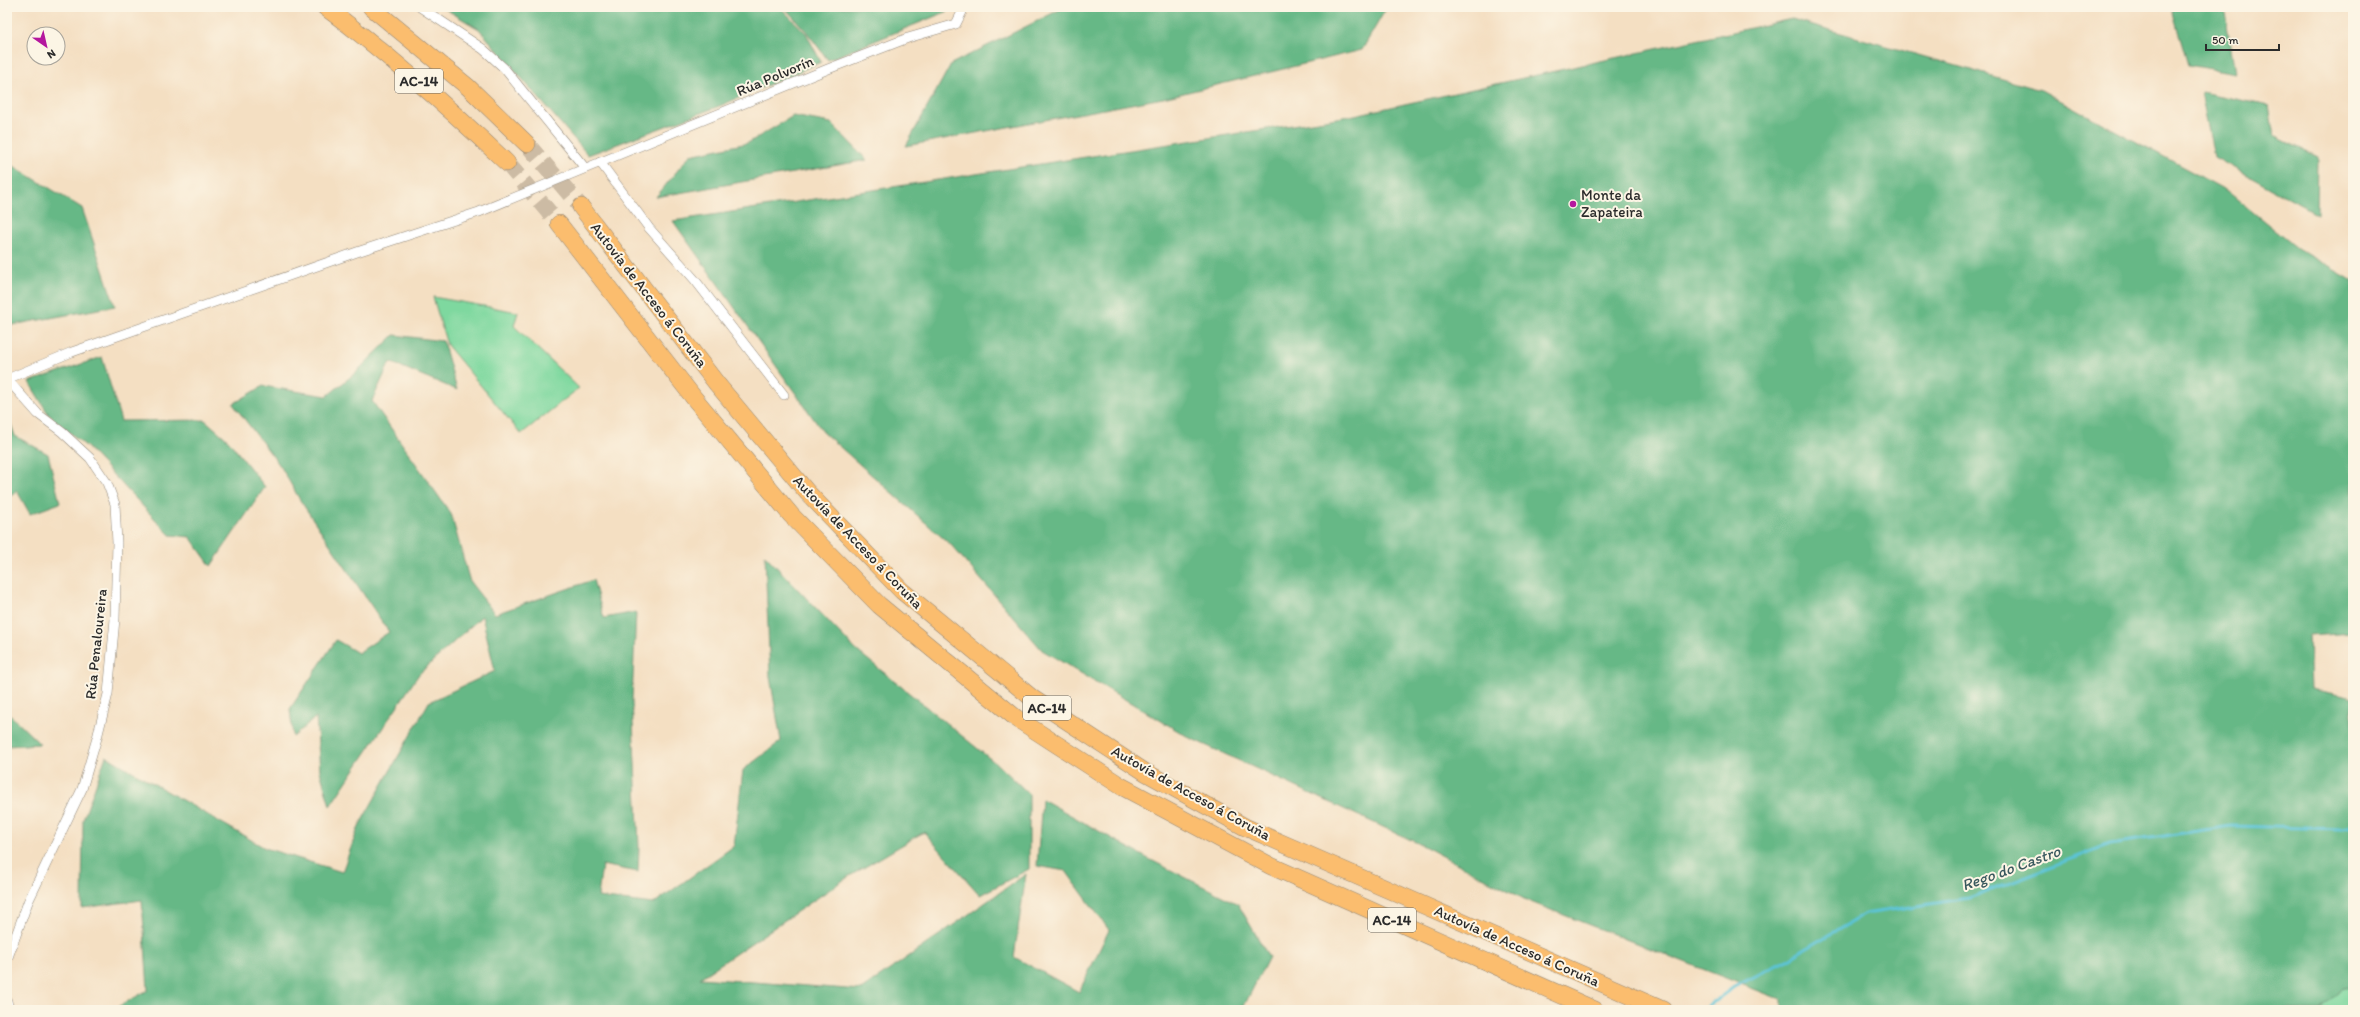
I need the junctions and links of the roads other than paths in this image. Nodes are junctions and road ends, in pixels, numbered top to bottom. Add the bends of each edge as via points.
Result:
1 (325, 7) edge
2 (371, 7) edge
3 (420, 7) edge
4 (959, 7) edge
5 (527, 144) tunnel mouth
6 (600, 162) junction
7 (506, 163) tunnel mouth
8 (587, 167) junction
9 (581, 207) tunnel mouth
10 (559, 224) tunnel mouth
11 (7, 379) edge
12 (784, 395) dead end
13 (7, 960) edge
14 (7, 1001) edge
15 (9, 1010) edge
16 (1595, 1010) edge
17 (1663, 1010) edge

1 - 7 highway, AC-14 via 380,48 441,100
2 - 5 highway, AC-14 via 468,87
3 - 8 street via 483,49 504,68
4 - 6 street, Rúa Polvorín via 962,12 956,24 908,38 828,68
6 - 8 street, Rúa Polvorín
6 - 12 street via 649,228 695,280
8 - 11 street, Rúa Polvorín via 480,212 357,252 72,352
9 - 17 highway, Autovía de Acceso á Coruña / AC-14 via 717,384 807,492 902,591 1032,698 1145,772 1245,827
10 - 16 highway, Autovía de Acceso á Coruña / AC-14 via 694,398 791,515 879,605 1016,718 1121,786 1270,866
11 - 13 street, Rúa Penaloureira via 38,414 90,458 107,483 115,504 117,543 115,619 108,694 97,738 82,789 31,896
14 - 15 street

